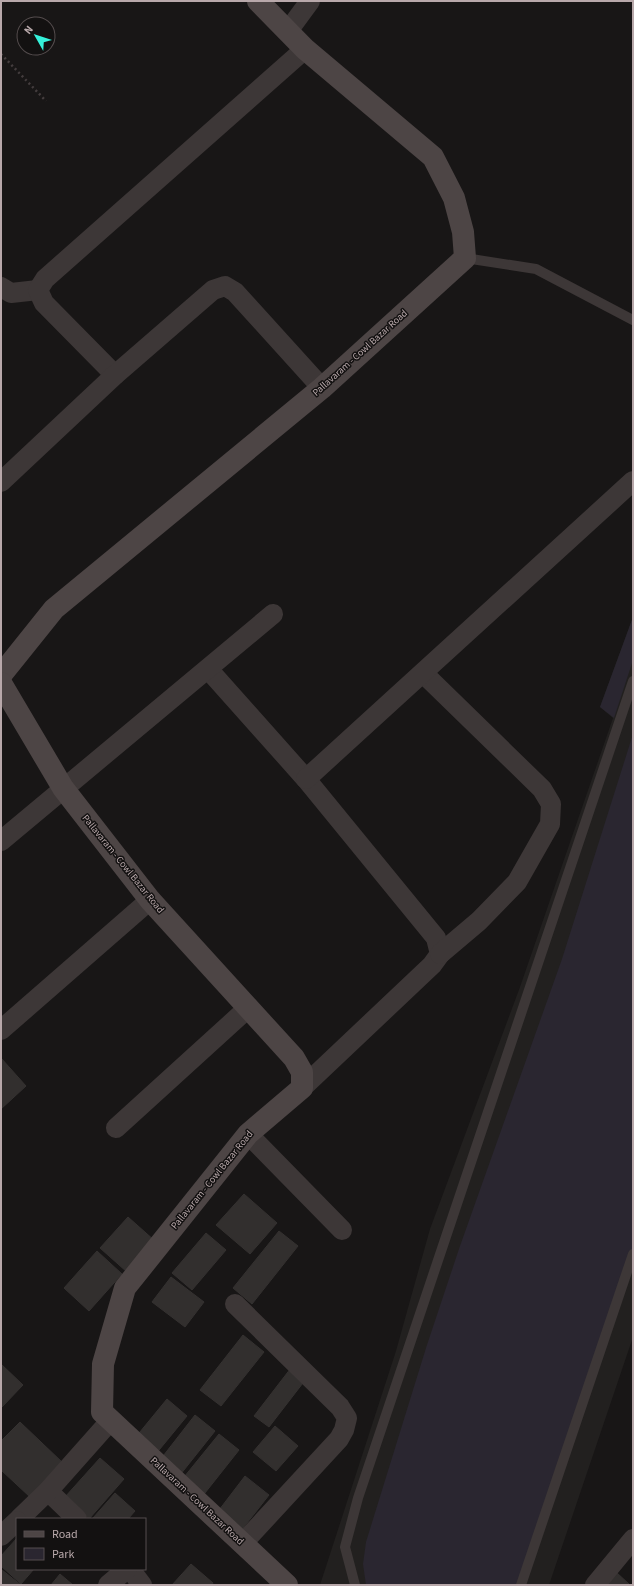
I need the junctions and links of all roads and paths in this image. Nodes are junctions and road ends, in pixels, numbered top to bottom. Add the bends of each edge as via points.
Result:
1 (258, 1) edge
2 (310, 1) edge
3 (288, 31) junction
4 (305, 48) junction
5 (1, 54) edge
6 (46, 100) dead end
7 (465, 258) junction
8 (1, 287) edge
9 (38, 290) junction
10 (633, 320) edge
11 (115, 375) junction
12 (322, 388) junction
13 (633, 481) edge
14 (1, 482) edge
15 (273, 614) dead end
16 (208, 669) junction
17 (423, 672) junction
18 (1, 675) edge
19 (633, 681) edge
20 (1, 683) edge
21 (306, 779) junction
22 (64, 788) junction
23 (1, 841) edge
24 (150, 900) junction
25 (440, 954) junction
26 (248, 1008) junction
27 (1, 1030) edge
28 (302, 1088) junction
29 (116, 1128) dead end
30 (248, 1134) junction
31 (342, 1230) dead end
32 (633, 1254) edge
33 (235, 1304) dead end
34 (111, 1420) junction
35 (48, 1491) junction
36 (20, 1518) edge
37 (76, 1518) edge
38 (16, 1522) edge
39 (1, 1536) edge
40 (633, 1539) edge
41 (243, 1544) junction
42 (127, 1570) edge
43 (129, 1570) edge
44 (108, 1585) edge
45 (142, 1585) edge
46 (287, 1585) edge
47 (355, 1585) edge
48 (521, 1585) edge
49 (595, 1585) edge

1 - 3 street
2 - 3 street
3 - 4 street
4 - 7 street via 433,157 454,198 463,232
4 - 9 street via 45,278
5 - 6 path
7 - 10 lane via 536,269
7 - 12 street, Pallavaram - Cowl Bazar Road
8 - 9 street via 11,293
9 - 11 street via 44,303
11 - 12 street via 213,290 225,286 235,292
11 - 14 street
12 - 18 street, Pallavaram - Cowl Bazar Road via 54,609
13 - 17 street
15 - 16 street
16 - 21 street
16 - 22 street
17 - 21 street
17 - 25 street via 542,789 551,804 550,824 516,882 479,921
19 - 47 lane via 358,1498 345,1547
20 - 22 street, Pallavaram - Cowl Bazar Road
21 - 25 street via 436,938
22 - 23 street
22 - 24 street, Pallavaram - Cowl Bazar Road
24 - 26 street, Pallavaram - Cowl Bazar Road
24 - 27 street
25 - 28 street via 432,965
26 - 28 street, Pallavaram - Cowl Bazar Road via 294,1058 302,1072
26 - 29 street
28 - 30 street, Pallavaram - Cowl Bazar Road
30 - 31 street
30 - 34 street, Pallavaram - Cowl Bazar Road via 125,1288 103,1364 102,1412
32 - 48 lane
33 - 41 street via 340,1407 347,1418 339,1439
34 - 35 street
34 - 41 street, Pallavaram - Cowl Bazar Road
35 - 36 street
35 - 37 street
38 - 39 street
40 - 49 street
41 - 46 street, Pallavaram - Cowl Bazar Road
42 - 44 street
43 - 45 street

